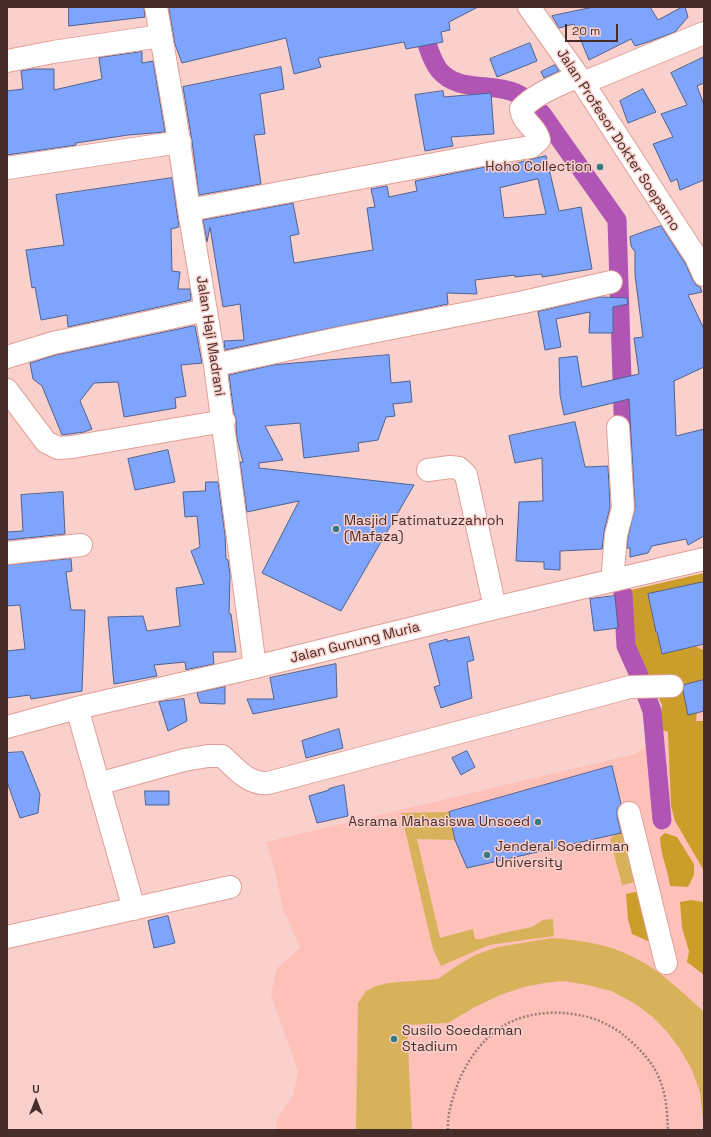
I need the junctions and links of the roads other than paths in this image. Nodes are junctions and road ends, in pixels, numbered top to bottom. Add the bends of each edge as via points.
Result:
1 (156, 7) edge
2 (529, 7) edge
3 (704, 33) edge
4 (161, 36) junction
5 (7, 61) edge
6 (581, 80) junction
7 (180, 142) junction
8 (7, 168) edge
9 (189, 210) junction
10 (704, 275) edge
11 (611, 282) dead end
12 (206, 310) junction
13 (7, 357) edge
14 (215, 365) junction
15 (7, 390) edge
16 (224, 421) junction
17 (618, 427) dead end
18 (428, 470) dead end
19 (81, 545) dead end
20 (7, 553) edge
21 (704, 559) edge
22 (615, 580) junction
23 (495, 608) junction
24 (255, 667) junction
25 (663, 687) dead end
26 (77, 708) junction
27 (7, 727) edge
28 (98, 784) junction
29 (629, 813) dead end
30 (230, 887) dead end
31 (134, 909) junction
32 (7, 937) edge
33 (666, 963) dead end

1 - 4 street, Jalan Haji Madrani
2 - 6 street, Jalan Profesor Dokter Soeparno
3 - 6 street
4 - 5 street
4 - 7 street, Jalan Haji Madrani
6 - 9 street via 534,99 522,108 522,115 537,133 539,140 532,147
6 - 10 street, Jalan Profesor Dokter Soeparno via 696,257
7 - 8 street
7 - 9 street, Jalan Haji Madrani
9 - 12 street, Jalan Haji Madrani
11 - 14 street
12 - 13 street via 53,343
12 - 14 street, Jalan Haji Madrani
14 - 16 street, Jalan Haji Madrani
15 - 16 street via 46,442 58,448 72,448
16 - 24 street, Jalan Haji Madrani
17 - 22 street via 622,508 616,536 613,570
18 - 23 street via 459,468 466,475
19 - 20 street
21 - 22 street, Jalan Gunung Muria
22 - 23 street, Jalan Gunung Muria
23 - 24 street, Jalan Gunung Muria
24 - 26 street, Jalan Gunung Muria
25 - 28 street via 630,687 268,783 259,784 248,778 222,756 208,756 184,760
26 - 27 street, Jalan Gunung Muria
26 - 28 street
28 - 31 street
29 - 33 street
30 - 31 street
31 - 32 street

